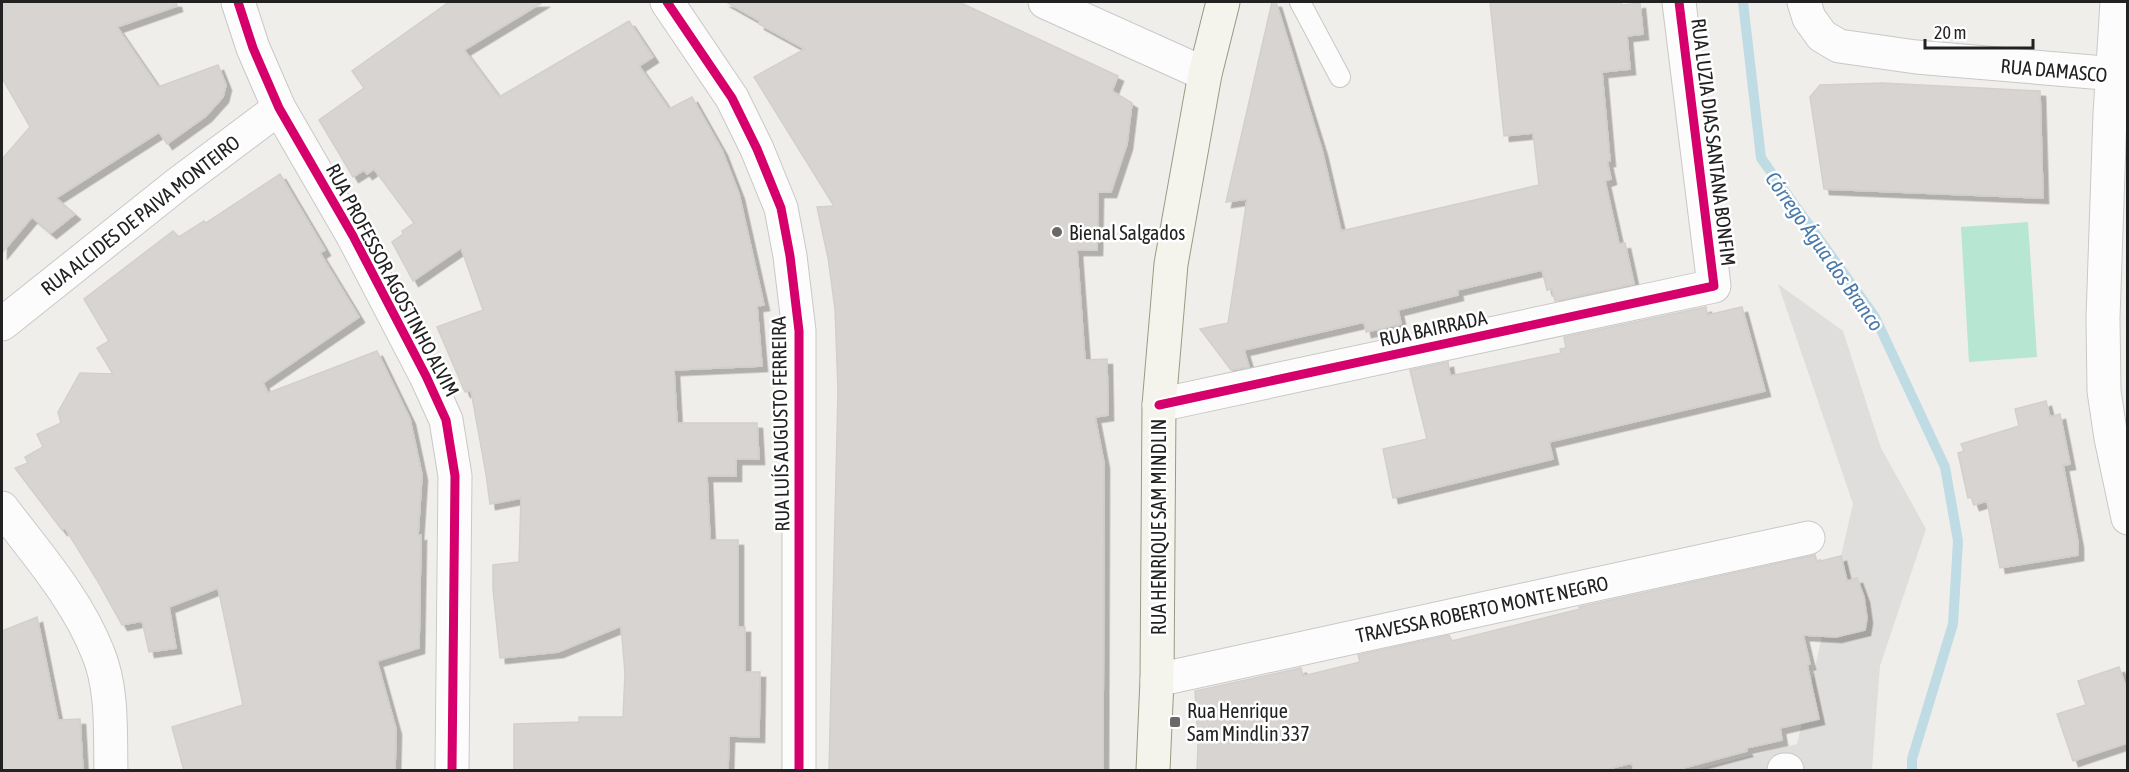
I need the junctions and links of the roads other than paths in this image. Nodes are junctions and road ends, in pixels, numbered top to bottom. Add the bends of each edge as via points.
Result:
1 (238, 2) edge
2 (667, 2) edge
3 (1045, 2) edge
4 (1223, 2) edge
5 (1300, 2) edge
6 (1679, 2) edge
7 (1804, 2) edge
8 (2117, 2) edge
9 (1205, 74) junction
10 (2120, 75) edge
11 (1340, 77) dead end
12 (279, 108) junction
13 (1714, 286) joint
14 (2, 324) edge
15 (1159, 405) junction
16 (2, 508) edge
17 (2127, 518) edge
18 (1808, 538) dead end
19 (1157, 680) junction
20 (111, 771) edge
21 (452, 771) edge
22 (799, 771) edge
23 (1154, 771) edge

1 - 12 street, RUA PROFESSOR AGOSTINHO ALVIM
2 - 22 street, RUA LUÍS AUGUSTO FERREIRA via 732,98 782,208 800,331
3 - 9 street
4 - 9 main road, RUA HENRIQUE SAM MINDLIN
5 - 11 lane
6 - 13 street, RUA LUZIA DIAS SANTANA BONFIM
7 - 10 street, RUA DAMASCO via 1809,18 1822,36 1839,46 1916,57
8 - 10 street
9 - 15 main road, RUA HENRIQUE SAM MINDLIN via 1171,264
10 - 17 street via 2103,318 2104,392
12 - 14 street, RUA ALCIDES DE PAIVA MONTEIRO
12 - 21 street, RUA PROFESSOR AGOSTINHO ALVIM via 353,236 446,420 455,476
13 - 15 street, RUA BAIRRADA
15 - 19 main road, RUA HENRIQUE SAM MINDLIN
16 - 20 street via 74,606 99,653 109,697
18 - 19 street, TRAVESSA ROBERTO MONTE NEGRO
19 - 23 main road, RUA HENRIQUE SAM MINDLIN

